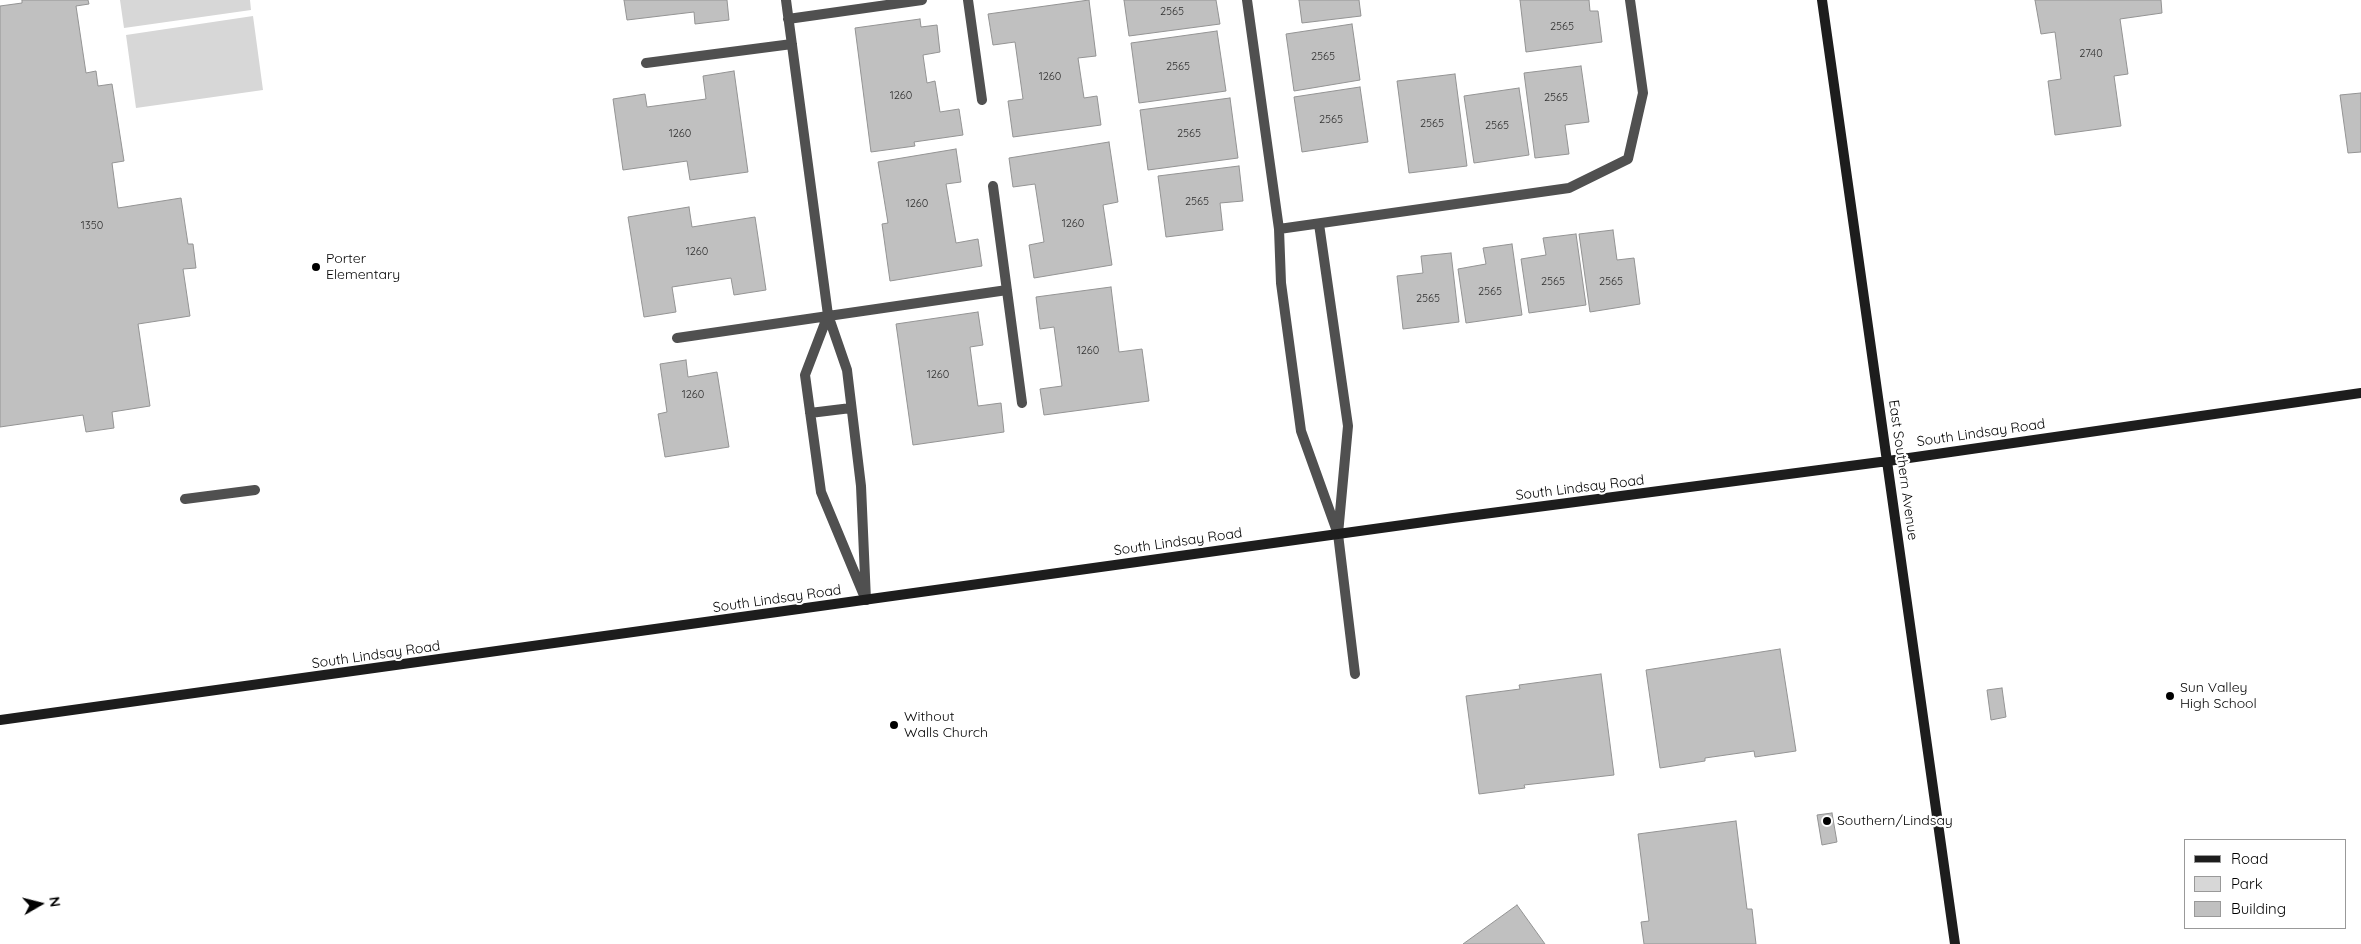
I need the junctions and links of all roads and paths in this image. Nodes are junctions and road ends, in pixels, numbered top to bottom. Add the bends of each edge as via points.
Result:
1 (786, 0) edge
2 (922, 0) edge
3 (968, 0) edge
4 (1247, 0) edge
5 (1630, 0) edge
6 (1822, 0) edge
7 (788, 19) junction
8 (792, 44) junction
9 (646, 63) dead end
10 (982, 100) dead end
11 (993, 186) dead end
12 (1319, 224) junction
13 (1279, 229) junction
14 (1008, 290) junction
15 (828, 315) junction
16 (676, 338) dead end
17 (2361, 394) edge
18 (1022, 403) dead end
19 (851, 408) junction
20 (810, 413) junction
21 (1888, 461) junction
22 (255, 490) dead end
23 (185, 499) dead end
24 (1338, 534) junction
25 (866, 600) junction
26 (1355, 674) dead end
27 (0, 720) edge
28 (1955, 944) edge

1 - 7 street
2 - 7 street
3 - 10 street
4 - 13 street
5 - 12 street via 1643,93 1628,159 1569,188
6 - 21 main road, East Southern Avenue
7 - 8 street
8 - 9 street
8 - 15 street
11 - 14 street
12 - 13 street
12 - 24 street via 1348,426
13 - 24 street via 1281,283 1301,432
14 - 15 street
14 - 18 street
15 - 16 street
15 - 19 street via 847,370
15 - 20 street via 805,374
17 - 21 main road, South Lindsay Road
19 - 20 street
19 - 25 street via 861,486
20 - 25 street via 821,492
21 - 24 main road, South Lindsay Road
21 - 28 main road, East Southern Avenue
22 - 23 street
24 - 25 main road, South Lindsay Road
24 - 26 street
25 - 27 main road, South Lindsay Road

